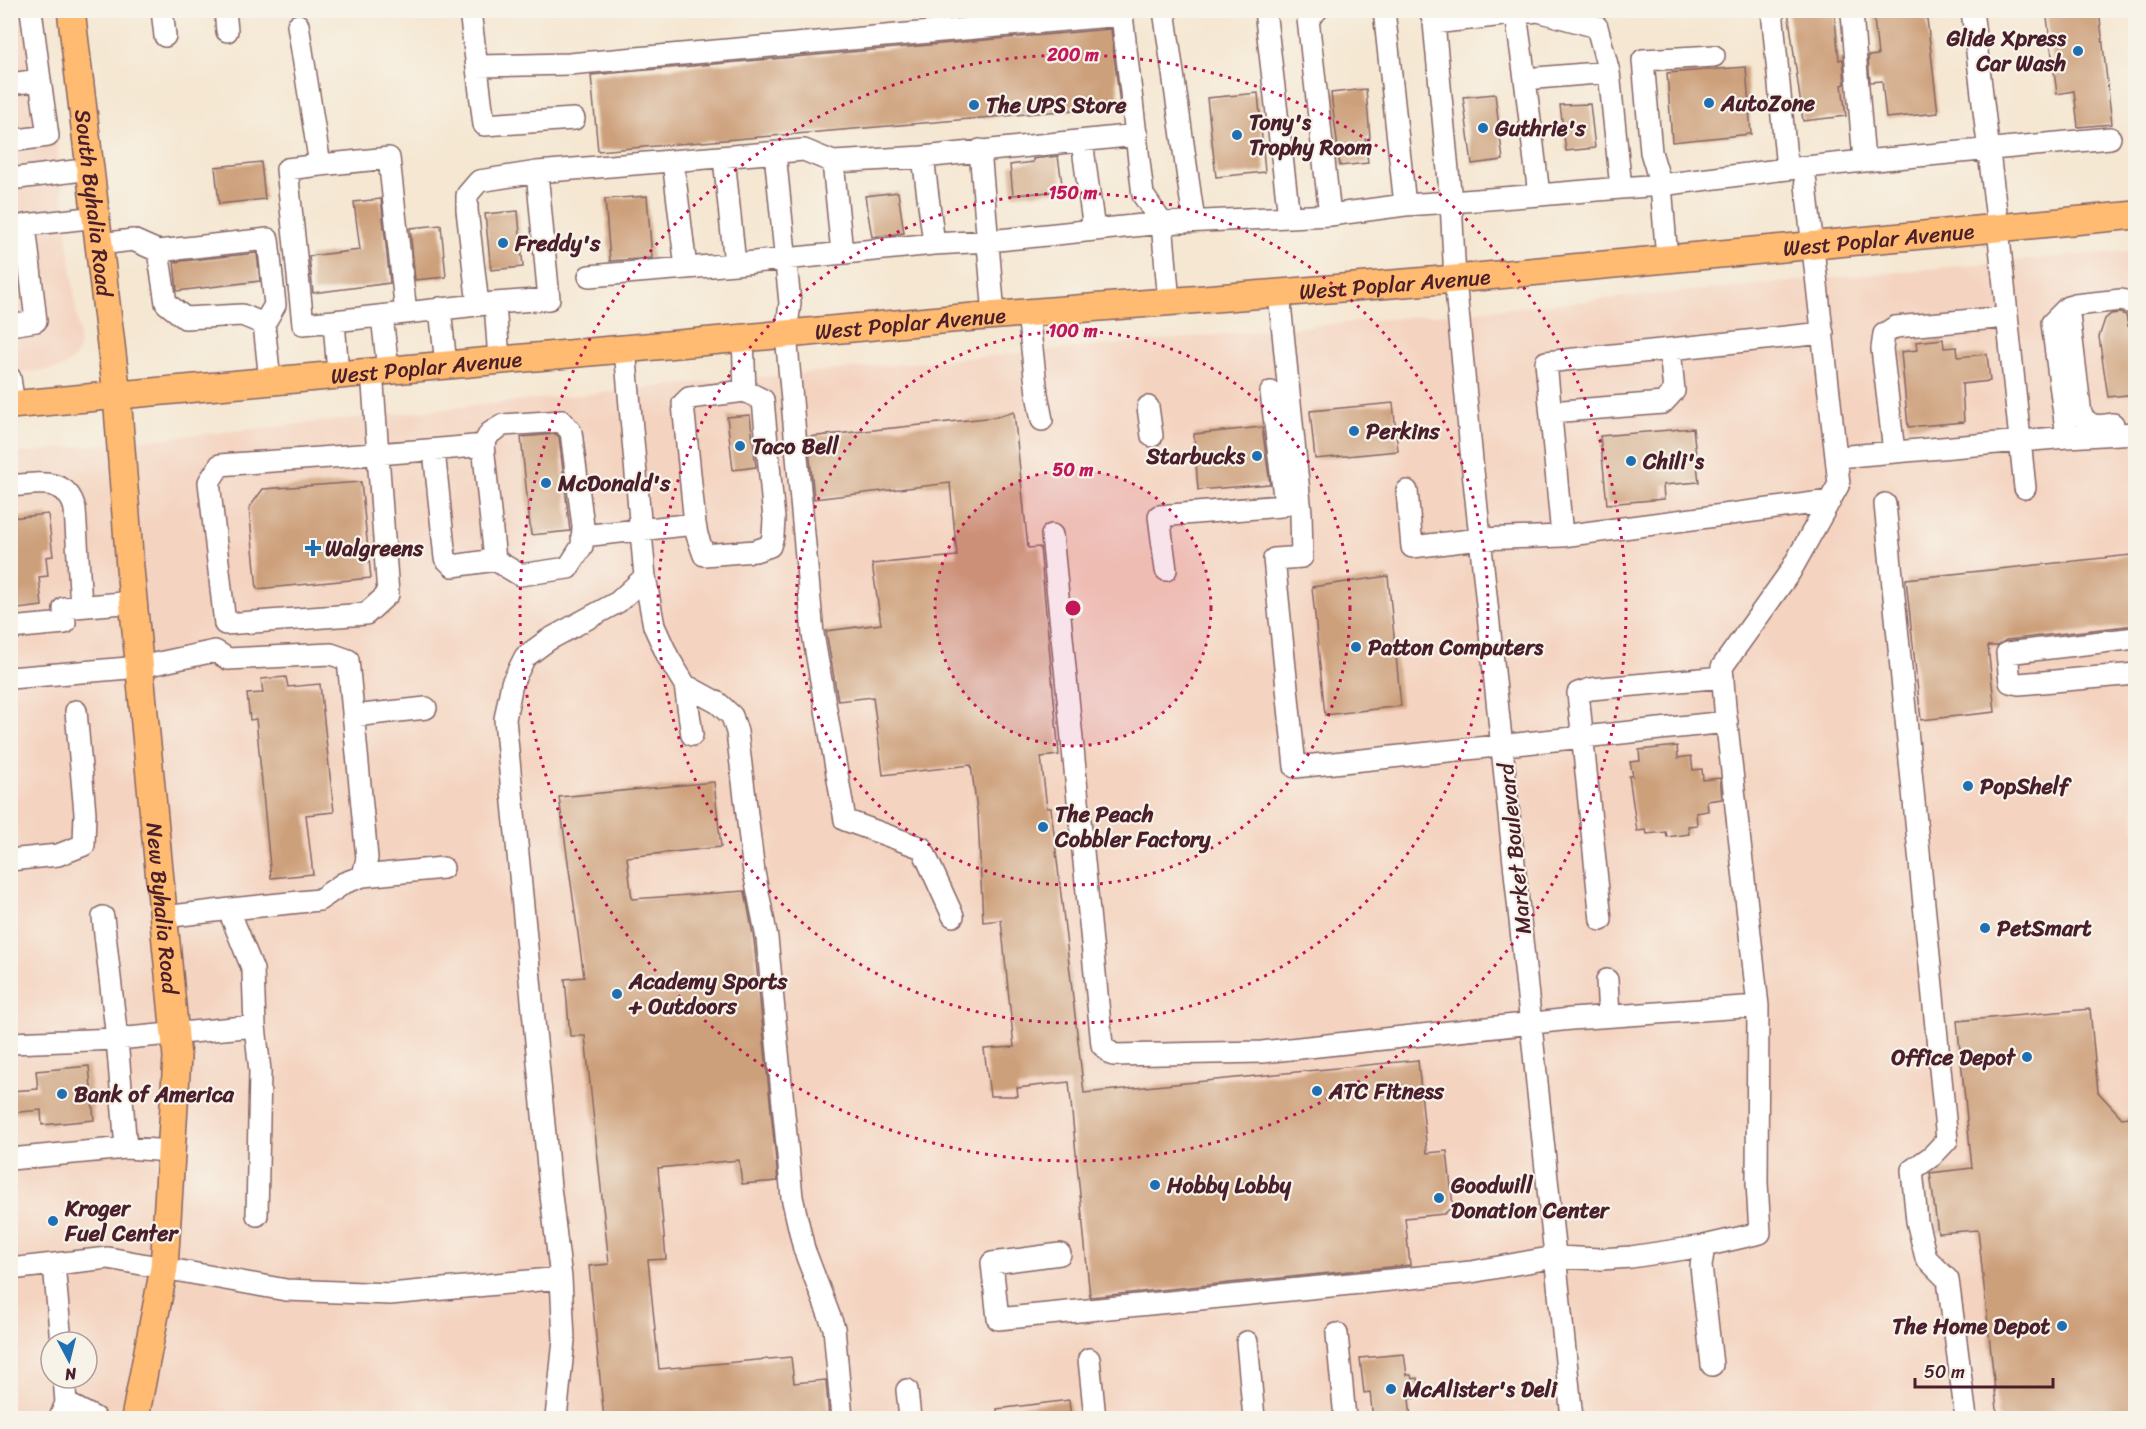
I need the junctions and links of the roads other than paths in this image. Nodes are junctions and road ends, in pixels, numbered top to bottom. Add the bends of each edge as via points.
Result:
1 (32, 10) edge
2 (71, 10) edge
3 (1164, 10) edge
4 (1265, 10) edge
5 (1317, 10) edge
6 (1384, 10) edge
7 (1772, 10) edge
8 (1853, 10) edge
9 (1972, 10) edge
10 (470, 11) edge
11 (1122, 13) edge
12 (1516, 14) junction
13 (1020, 17) edge
14 (1432, 17) edge
15 (298, 25) dead end
16 (1714, 56) dead end
17 (477, 66) junction
18 (1609, 72) junction
19 (1525, 79) junction
20 (40, 80) junction
21 (10, 84) edge
22 (574, 119) dead end
23 (1137, 135) junction
24 (2110, 138) dead end
25 (10, 141) edge
26 (1082, 141) junction
27 (1988, 149) junction
28 (980, 150) junction
29 (775, 153) junction
30 (923, 157) junction
31 (724, 158) junction
32 (673, 161) junction
33 (1864, 161) junction
34 (833, 162) junction
35 (320, 165) junction
36 (1796, 168) junction
37 (91, 170) junction
38 (537, 172) junction
39 (10, 179) edge
40 (1661, 185) junction
41 (1621, 188) junction
42 (1539, 195) junction
43 (1451, 202) junction
44 (1405, 205) junction
45 (1330, 215) junction
46 (2136, 215) edge
47 (97, 217) junction
48 (1289, 217) junction
49 (1194, 221) junction
50 (1162, 223) junction
51 (1998, 228) junction
52 (1094, 230) junction
53 (989, 241) junction
54 (100, 244) junction
55 (934, 244) junction
56 (1813, 245) junction
57 (158, 251) junction
58 (842, 253) junction
59 (784, 259) junction
60 (1666, 259) junction
61 (735, 264) junction
62 (686, 268) junction
63 (589, 276) dead end
64 (1455, 279) junction
65 (1279, 293) junction
66 (1169, 302) junction
67 (487, 304) junction
68 (2136, 304) edge
69 (2068, 306) junction
70 (440, 308) junction
71 (406, 313) junction
72 (1028, 313) junction
73 (994, 315) junction
74 (382, 316) junction
75 (2007, 317) junction
76 (334, 321) junction
77 (264, 324) junction
78 (10, 325) edge
79 (1823, 333) junction
80 (786, 334) junction
81 (743, 338) junction
82 (625, 348) junction
83 (1671, 349) junction
84 (500, 360) junction
85 (446, 365) junction
86 (380, 371) junction
87 (338, 374) junction
88 (10, 378) edge
89 (270, 381) junction
90 (745, 391) junction
91 (1271, 392) dead end
92 (117, 395) junction
93 (12, 405) edge
94 (1148, 407) dead end
95 (1551, 412) junction
96 (1042, 420) dead end
97 (2136, 421) edge
98 (2136, 433) edge
99 (1152, 436) dead end
100 (2067, 437) junction
101 (2020, 441) junction
102 (483, 445) junction
103 (434, 450) junction
104 (1894, 452) junction
105 (378, 453) junction
106 (1838, 457) junction
107 (10, 486) edge
108 (2025, 488) dead end
109 (1407, 490) dead end
110 (1830, 501) junction
111 (1885, 504) dead end
112 (695, 524) junction
113 (641, 530) junction
114 (1052, 535) dead end
115 (582, 536) junction
116 (1562, 536) junction
117 (1480, 539) junction
118 (495, 560) junction
119 (1166, 570) dead end
120 (645, 577) junction
121 (134, 602) junction
122 (81, 606) junction
123 (225, 624) junction
124 (10, 627) edge
125 (2136, 638) edge
126 (215, 651) junction
127 (140, 667) junction
128 (2136, 674) edge
129 (1723, 677) junction
130 (10, 678) edge
131 (685, 685) junction
132 (426, 708) dead end
133 (76, 711) dead end
134 (353, 716) junction
135 (1727, 722) junction
136 (692, 735) dead end
137 (1581, 737) junction
138 (1503, 746) junction
139 (10, 860) edge
140 (443, 868) dead end
141 (363, 876) junction
142 (231, 909) junction
143 (953, 916) dead end
144 (103, 917) dead end
145 (164, 917) junction
146 (1601, 920) dead end
147 (1607, 980) dead end
148 (1758, 1006) junction
149 (1609, 1016) junction
150 (1532, 1024) junction
151 (255, 1026) junction
152 (175, 1034) junction
153 (117, 1039) junction
154 (10, 1043) edge
155 (126, 1148) junction
156 (171, 1151) junction
157 (10, 1159) edge
158 (257, 1215) dead end
159 (1704, 1246) junction
160 (1060, 1254) dead end
161 (1556, 1257) junction
162 (54, 1264) junction
163 (164, 1268) junction
164 (10, 1269) edge
165 (561, 1278) junction
166 (60, 1330) edge
167 (1337, 1334) dead end
168 (1247, 1342) dead end
169 (1089, 1359) dead end
170 (1712, 1365) dead end
171 (64, 1390) edge
172 (907, 1390) dead end
173 (63, 1411) edge
174 (95, 1419) edge
175 (135, 1419) edge
176 (556, 1419) edge
177 (842, 1419) edge
178 (910, 1419) edge
179 (1095, 1419) edge
180 (1254, 1419) edge
181 (1345, 1419) edge
182 (1572, 1419) edge
183 (1966, 1419) edge

1 - 20 street
2 - 37 main road, South Byhalia Road
3 - 49 street
4 - 48 street
5 - 45 street via 1308,20
6 - 44 street
7 - 36 street
8 - 33 street
9 - 27 street
10 - 17 street
11 - 13 street
11 - 23 street
12 - 14 street
12 - 18 street via 1538,11 1597,27
12 - 19 street
13 - 17 street via 569,64
14 - 43 street, Market Boulevard
15 - 35 street
16 - 40 street via 1643,60 1651,152
17 - 22 street via 484,125
18 - 19 street
18 - 41 street
19 - 42 street
20 - 21 street
20 - 25 street via 48,136
23 - 26 street
23 - 50 street via 1143,195
24 - 27 street
26 - 28 street
26 - 52 street
27 - 33 street
27 - 51 street
28 - 30 street
28 - 53 street
29 - 31 street
29 - 34 street via 804,150
29 - 59 street
30 - 34 street
30 - 55 street
31 - 32 street
31 - 61 street
32 - 38 street
32 - 62 street
33 - 36 street
34 - 58 street
35 - 71 street via 389,158
35 - 76 street via 287,169 303,324
36 - 40 street
36 - 56 street
37 - 39 street
37 - 47 main road, South Byhalia Road
38 - 67 street via 479,181 467,195
38 - 67 street via 549,299
40 - 41 street
40 - 60 street
41 - 42 street
42 - 43 street
43 - 44 street
43 - 64 street, Market Boulevard
44 - 45 street
45 - 48 street
46 - 51 main road, West Poplar Avenue
47 - 54 main road, South Byhalia Road
47 - 78 street via 25,225 36,321
48 - 49 street
49 - 50 street
50 - 52 street
50 - 66 street
51 - 56 main road, West Poplar Avenue
51 - 75 street
52 - 53 street
53 - 55 street
53 - 73 street
54 - 57 street via 133,240
54 - 92 main road, South Byhalia Road
55 - 58 street
56 - 60 main road, West Poplar Avenue
56 - 79 street
57 - 77 street via 166,303 185,318 242,315
57 - 77 street via 268,239 275,304
58 - 59 street
59 - 61 street
59 - 80 street via 790,303
60 - 64 main road, West Poplar Avenue
61 - 62 street
62 - 63 street
64 - 65 main road, West Poplar Avenue
64 - 117 street, Market Boulevard
65 - 66 main road, West Poplar Avenue
65 - 138 street via 1301,513 1302,557 1274,559 1295,767
66 - 72 main road, West Poplar Avenue
67 - 70 street
67 - 84 street
68 - 69 street via 2121,300
69 - 97 street via 2081,415 2096,426
69 - 100 street via 2052,322
70 - 71 street
70 - 85 street
71 - 74 street
72 - 73 main road, West Poplar Avenue
72 - 96 street
73 - 80 main road, West Poplar Avenue
74 - 76 street
74 - 86 street
75 - 101 street
75 - 104 street via 1895,327 1884,334 1882,349
76 - 87 street
77 - 89 street
79 - 83 street
79 - 106 street
80 - 81 main road, West Poplar Avenue
80 - 143 street via 813,634 845,820 922,849
81 - 82 main road, West Poplar Avenue
81 - 90 street
82 - 84 main road, West Poplar Avenue
82 - 113 street
83 - 95 street via 1674,391 1663,403
83 - 95 street via 1546,362
84 - 85 main road, West Poplar Avenue
85 - 86 main road, West Poplar Avenue
86 - 87 main road, West Poplar Avenue
86 - 105 street
87 - 89 main road, West Poplar Avenue
88 - 93 street
89 - 92 main road, West Poplar Avenue
90 - 112 street via 689,398 683,404
90 - 112 street via 763,400 774,519 770,546 704,555
91 - 119 street via 1285,504 1159,516
92 - 93 main road, West Poplar Avenue
92 - 121 main road, New Byhalia Road
94 - 99 street
95 - 116 street
98 - 100 street
100 - 101 street
101 - 104 street
101 - 108 street
102 - 103 street
102 - 115 street via 490,433 503,425 562,421 571,432
102 - 118 street
103 - 105 street
103 - 118 street via 445,558 453,566
104 - 106 street
105 - 123 street via 388,594 366,614
105 - 123 street via 220,465 209,482
106 - 110 street via 1839,484
107 - 122 street via 49,484 72,496
109 - 117 street via 1412,547
110 - 116 street
110 - 129 street via 1790,572 1722,667
111 - 183 street via 1947,1140 1912,1170 1917,1221 1926,1258 1948,1280
112 - 113 street
113 - 115 street
113 - 120 street
114 - 150 street via 1102,1045 1113,1054 1262,1052
115 - 118 street via 582,546 568,568 520,575
116 - 117 street
117 - 138 street, Market Boulevard
120 - 131 street via 654,626
120 - 165 street via 618,602 525,657 512,683 505,719
121 - 122 street
121 - 127 main road, New Byhalia Road
122 - 124 street via 64,608 65,623
123 - 126 street
125 - 128 street via 2007,654 2010,682 2019,684
126 - 127 street
126 - 134 street via 228,659 331,654 348,660
127 - 130 street
127 - 145 main road, New Byhalia Road
129 - 135 street
129 - 137 street via 1578,693
131 - 136 street
131 - 177 street via 718,703 732,716 737,732 754,872 767,938 792,1197 804,1249 834,1328
132 - 134 street
133 - 139 street via 84,845 58,855
134 - 141 street via 367,858
135 - 137 street
135 - 148 street
137 - 138 street
137 - 146 street
138 - 150 street, Market Boulevard
140 - 141 street
141 - 142 street via 319,900
142 - 145 street
142 - 151 street via 253,970
144 - 153 street
145 - 152 main road, New Byhalia Road
147 - 149 street
148 - 149 street
148 - 159 street via 1760,1233
149 - 150 street
150 - 161 street, Market Boulevard
151 - 152 street
151 - 158 street via 260,1071
152 - 153 street
152 - 156 main road, New Byhalia Road
153 - 154 street
153 - 155 street
155 - 156 street
155 - 157 street
156 - 163 main road, New Byhalia Road
159 - 161 street via 1631,1257
159 - 170 street via 1701,1266
160 - 161 street via 992,1263 998,1319 1472,1272
161 - 182 street, Market Boulevard
162 - 163 street via 108,1258
162 - 164 street
162 - 166 street
163 - 165 street via 286,1290 390,1294
163 - 175 main road, New Byhalia Road
165 - 176 street via 564,1340
167 - 181 street
168 - 180 street
169 - 179 street
171 - 173 street
172 - 178 street
173 - 174 street

